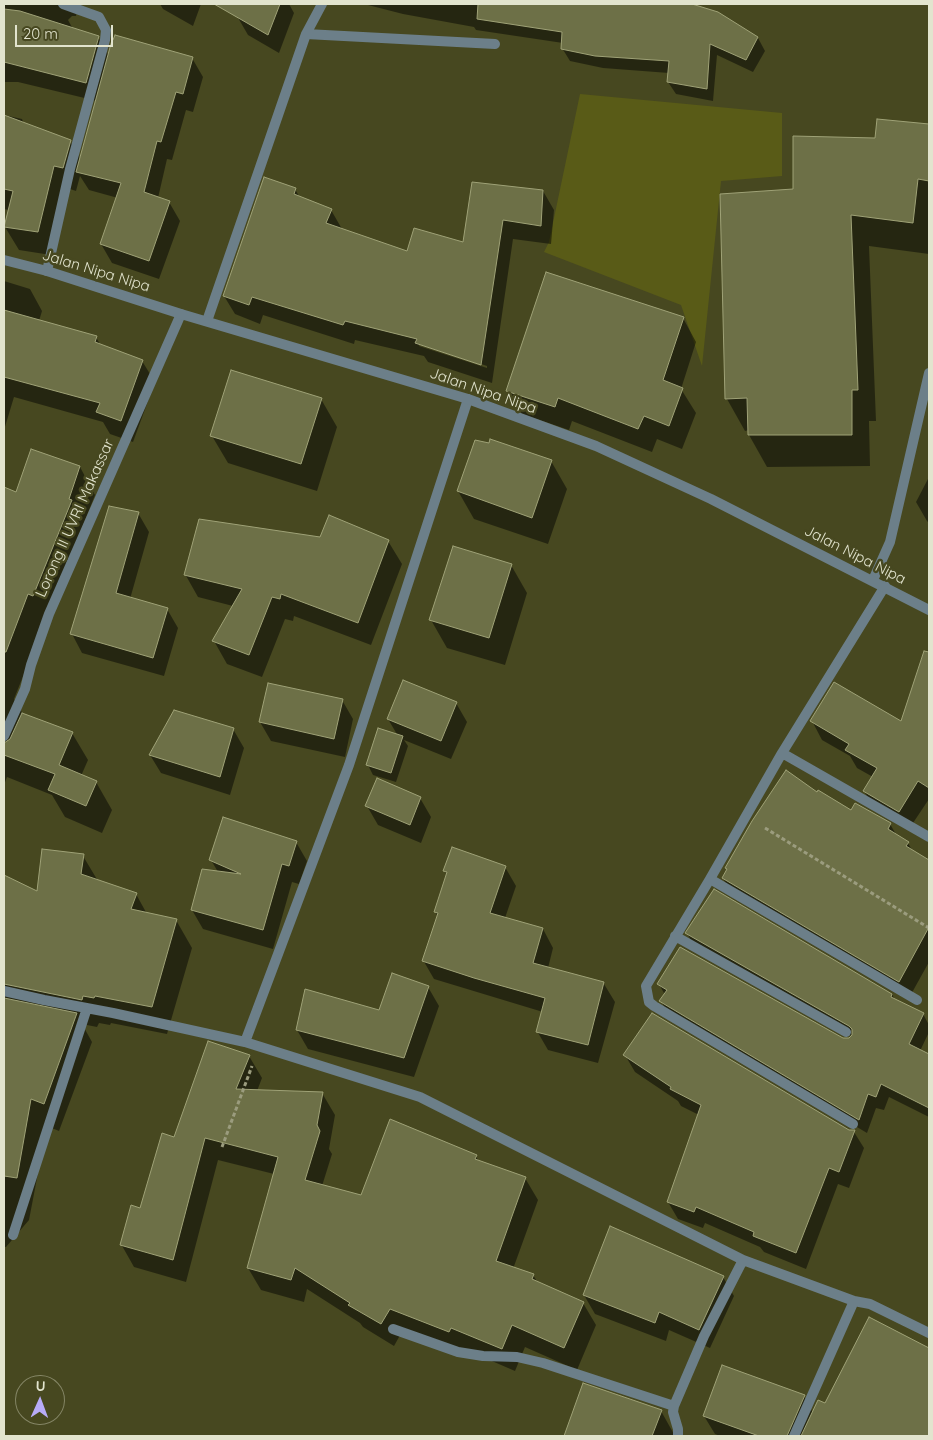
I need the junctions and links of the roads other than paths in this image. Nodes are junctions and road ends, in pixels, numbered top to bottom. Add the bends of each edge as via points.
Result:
1 (62, 4) edge
2 (322, 4) edge
3 (306, 34) junction
4 (495, 44) dead end
5 (4, 260) edge
6 (47, 271) junction
7 (181, 314) junction
8 (208, 321) junction
9 (929, 373) edge
10 (468, 399) junction
11 (873, 580) junction
12 (884, 586) junction
13 (929, 610) edge
14 (4, 736) edge
15 (782, 753) junction
16 (929, 837) edge
17 (710, 879) junction
18 (676, 936) junction
19 (4, 991) edge
20 (917, 1000) dead end
21 (87, 1008) junction
22 (846, 1032) dead end
23 (245, 1042) junction
24 (853, 1124) dead end
25 (13, 1235) dead end
26 (743, 1260) junction
27 (854, 1301) junction
28 (393, 1329) dead end
29 (929, 1333) edge
30 (674, 1406) junction
31 (678, 1436) edge
32 (794, 1436) edge

1 - 6 street via 99,18 106,30
2 - 3 street
3 - 4 street
3 - 8 street
5 - 6 street, Jalan Nipa Nipa
6 - 7 street, Jalan Nipa Nipa
7 - 8 street, Jalan Nipa Nipa
7 - 14 street, Lorong II UVRI Makassar via 49,614 25,689
8 - 10 street, Jalan Nipa Nipa
9 - 11 street via 890,542
10 - 11 street, Jalan Nipa Nipa via 596,446
10 - 23 street via 349,765
11 - 12 street, Jalan Nipa Nipa
12 - 13 street, Jalan Nipa Nipa
12 - 15 street
15 - 16 street
15 - 17 street
17 - 18 street
17 - 20 street
18 - 22 street
18 - 24 street via 646,986 654,1006
19 - 21 street
21 - 23 street
21 - 25 street
23 - 26 street via 420,1097
26 - 27 street
26 - 30 street via 700,1344
27 - 29 street via 870,1304
27 - 32 street
28 - 30 street via 458,1352 517,1357 543,1363
30 - 31 street

